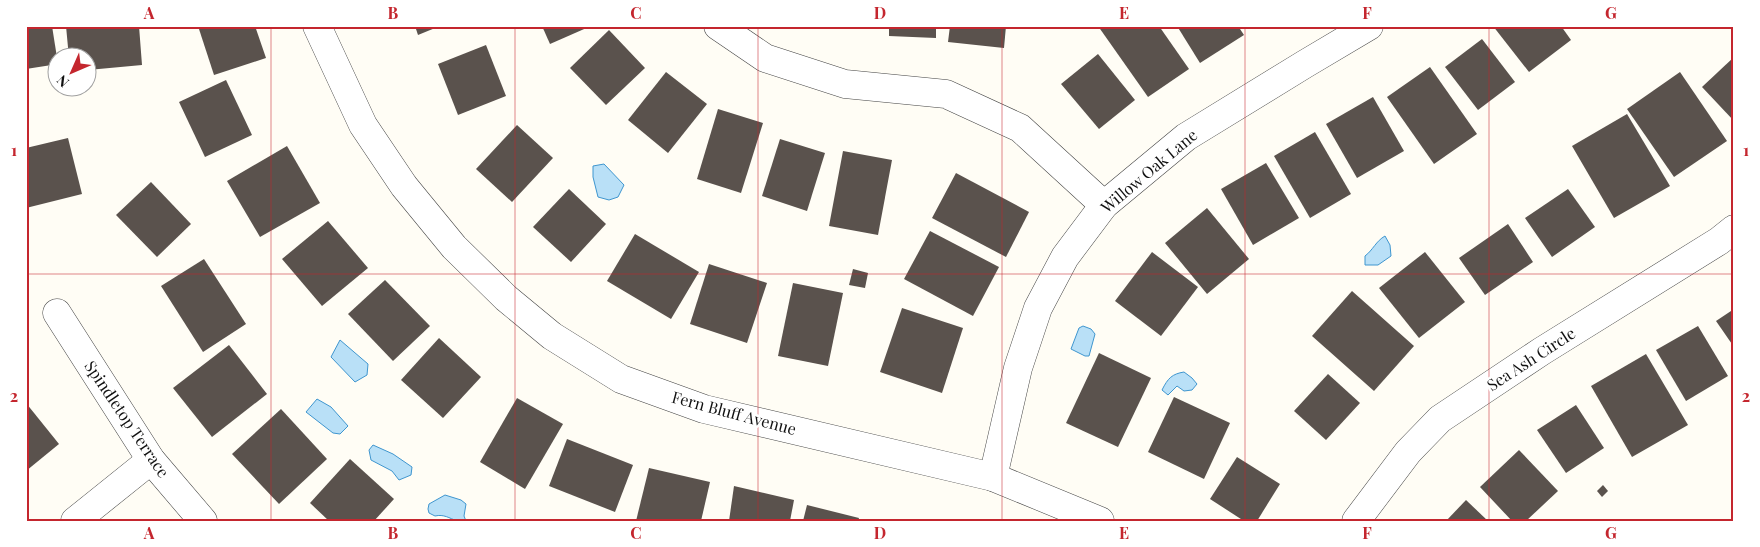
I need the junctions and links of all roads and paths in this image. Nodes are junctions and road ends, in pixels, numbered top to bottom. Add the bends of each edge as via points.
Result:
1 (316, 26) edge
2 (718, 26) edge
3 (1369, 26) edge
4 (1104, 205) junction
5 (1734, 229) edge
6 (57, 313) dead end
7 (151, 460) junction
8 (993, 477) junction
9 (75, 521) edge
10 (203, 521) edge
11 (1100, 521) edge
12 (1356, 521) edge

1 - 8 street, Fern Bluff Avenue via 364,125 404,186 454,247 506,298 552,336 621,379 704,409
2 - 4 street via 765,58 845,84 946,94 1020,128
3 - 4 street, Willow Oak Lane via 1186,137
4 - 8 street, Willow Oak Lane via 1065,257 1038,308 1018,368
5 - 12 street, Sea Ash Circle via 1440,419 1408,452
6 - 7 street, Spindletop Terrace
7 - 9 street
7 - 10 street, Spindletop Terrace
8 - 11 street, Fern Bluff Avenue

